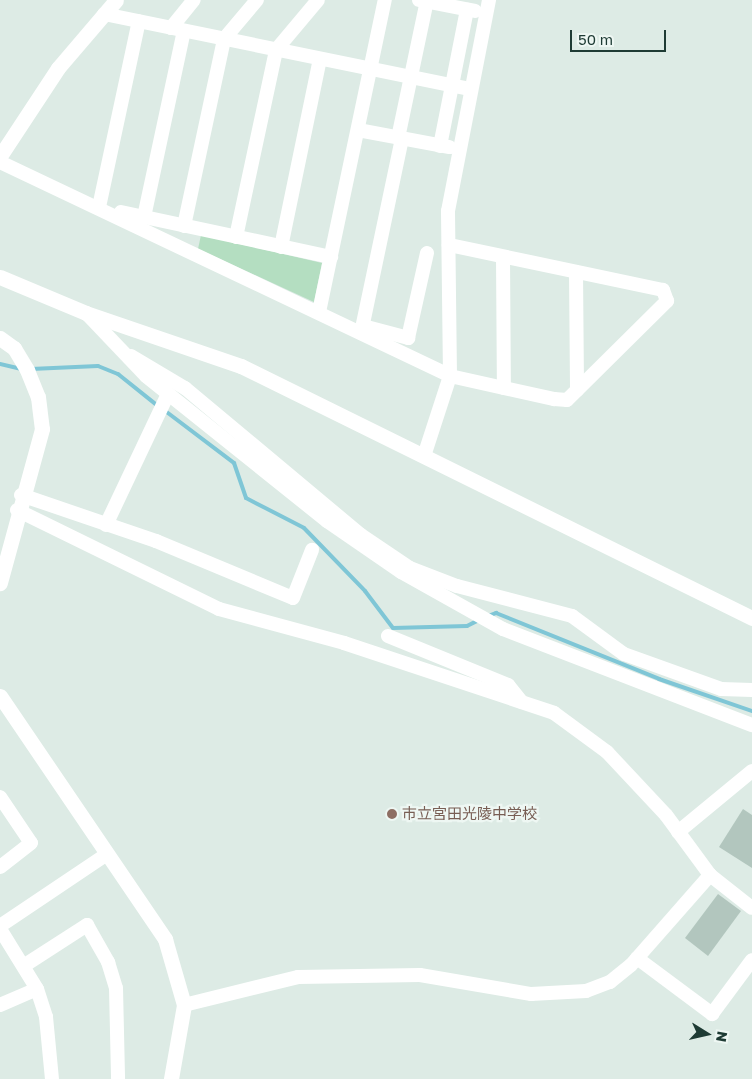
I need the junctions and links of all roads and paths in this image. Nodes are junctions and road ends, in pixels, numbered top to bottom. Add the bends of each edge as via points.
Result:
1 (116, 0) edge
2 (194, 0) edge
3 (257, 0) edge
4 (318, 0) edge
5 (385, 0) edge
6 (424, 0) edge
7 (487, 7) edge
8 (467, 10) junction
9 (104, 14) junction
10 (139, 21) junction
11 (178, 29) junction
12 (224, 39) junction
13 (276, 50) junction
14 (320, 59) junction
15 (371, 70) junction
16 (412, 78) junction
17 (452, 86) junction
18 (470, 89) junction
19 (358, 130) junction
20 (400, 138) junction
21 (440, 146) junction
22 (457, 149) junction
23 (0, 156) edge
24 (0, 162) edge
25 (99, 207) junction
26 (144, 217) junction
27 (184, 226) junction
28 (236, 237) junction
29 (449, 245) junction
30 (282, 247) junction
31 (428, 253) dead end
32 (331, 257) junction
33 (504, 257) junction
34 (576, 272) junction
35 (0, 278) edge
36 (319, 312) junction
37 (86, 313) junction
38 (362, 329) junction
39 (0, 338) edge
40 (115, 348) junction
41 (450, 376) junction
42 (504, 388) junction
43 (576, 390) junction
44 (168, 394) junction
45 (425, 453) junction
46 (19, 503) junction
47 (106, 526) junction
48 (312, 550) dead end
49 (0, 583) edge
50 (752, 618) edge
51 (388, 636) dead end
52 (752, 690) edge
53 (0, 696) edge
54 (522, 702) junction
55 (752, 725) edge
56 (752, 771) edge
57 (0, 797) edge
58 (678, 832) junction
59 (107, 854) junction
60 (0, 867) edge
61 (710, 875) junction
62 (752, 908) edge
63 (0, 927) edge
64 (637, 958) junction
65 (752, 960) edge
66 (25, 965) junction
67 (37, 989) junction
68 (0, 1005) edge
69 (184, 1005) junction
70 (52, 1079) edge
71 (118, 1079) edge
72 (171, 1079) edge

1 - 9 street
2 - 11 street
3 - 12 street
4 - 13 street
5 - 15 street
6 - 8 street
6 - 16 street
7 - 8 street
7 - 18 street
8 - 17 street
9 - 10 street
9 - 23 street via 58,68
10 - 11 street
10 - 25 street
11 - 12 street
11 - 26 street
12 - 13 street
12 - 27 street
13 - 14 street
13 - 28 street
14 - 15 street
14 - 30 street
15 - 16 street
15 - 19 street
16 - 17 street
16 - 20 street
17 - 18 street
17 - 21 street
18 - 22 street
19 - 20 street
19 - 32 street
20 - 21 street
20 - 38 street
21 - 22 street
22 - 29 street via 448,211
24 - 25 street
25 - 26 street
25 - 36 street
26 - 27 street
27 - 28 street
28 - 30 street
29 - 33 street
29 - 41 street
30 - 32 street
31 - 38 street via 408,338
32 - 36 street
33 - 34 street
33 - 42 street
34 - 43 street
34 - 43 street via 663,290 667,301
35 - 37 street
36 - 38 street
37 - 40 street
37 - 45 street via 241,366
38 - 41 street
39 - 46 street via 14,348 38,397 42,429
40 - 44 street
40 - 52 street via 186,388 361,535 410,568 457,586 572,616 624,654 713,686
41 - 42 street
41 - 45 street
42 - 43 street via 567,400
44 - 47 street
44 - 55 street via 366,550 442,597 502,629
45 - 50 street
46 - 47 street
46 - 49 street
46 - 54 street via 219,609 344,643
47 - 48 street via 293,598
51 - 54 street via 508,685
53 - 59 street
54 - 58 street via 578,727
56 - 58 street
57 - 60 street via 31,843
58 - 61 street
59 - 63 street
59 - 69 street via 165,939
61 - 62 street
61 - 64 street
63 - 66 street
64 - 65 street via 712,1014
64 - 69 street via 610,982 561,995 488,988 447,977 298,976
66 - 67 street
66 - 71 street via 87,925 108,962 116,988
67 - 68 street
67 - 70 street via 46,1017
69 - 72 street

